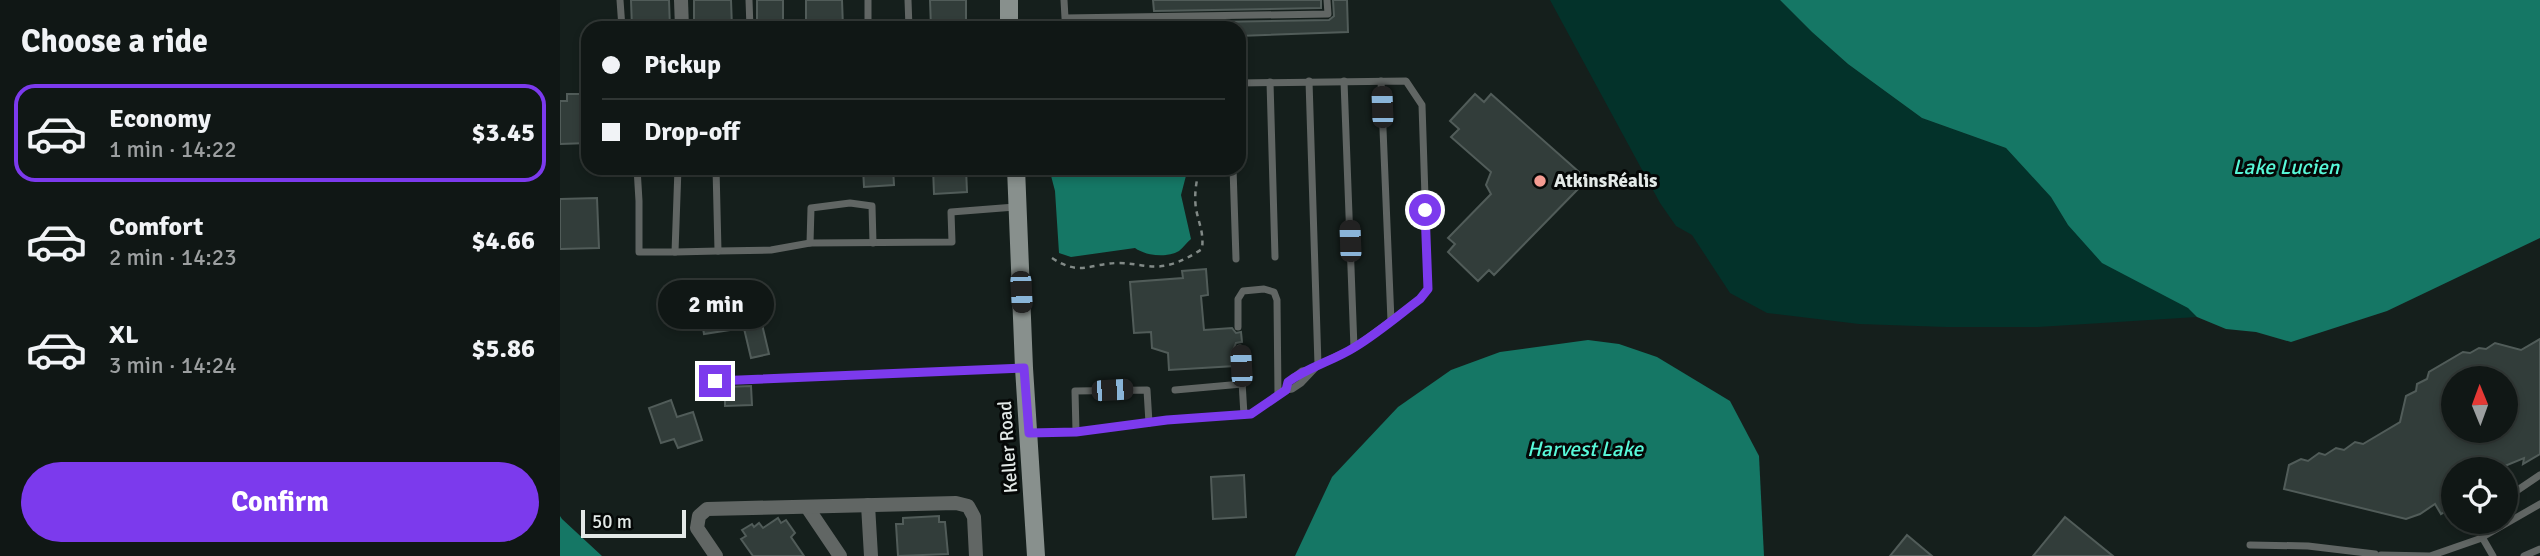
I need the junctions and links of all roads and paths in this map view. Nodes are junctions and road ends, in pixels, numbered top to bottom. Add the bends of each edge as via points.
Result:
1 (620, 0) edge
2 (681, 0) edge
3 (749, 0) edge
4 (868, 0) edge
5 (908, 0) edge
6 (1009, 0) edge
7 (1064, 0) edge
8 (1327, 0) edge
9 (622, 21) edge
10 (681, 21) edge
11 (750, 21) edge
12 (868, 21) edge
13 (909, 21) edge
14 (1009, 21) edge
15 (1309, 81) junction
16 (1344, 81) junction
17 (1381, 81) junction
18 (1270, 82) junction
19 (1246, 83) edge
20 (637, 175) edge
21 (677, 175) edge
22 (716, 175) edge
23 (1016, 175) edge
24 (1198, 175) edge
25 (1233, 175) edge
26 (1018, 207) junction
27 (810, 243) junction
28 (873, 243) junction
29 (718, 251) junction
30 (675, 252) junction
31 (1275, 257) dead end
32 (1052, 258) dead end
33 (1236, 259) dead end
34 (1391, 321) junction
35 (1238, 327) dead end
36 (1240, 348) dead end
37 (1354, 348) junction
38 (1318, 365) junction
39 (1024, 368) junction
40 (715, 381) dead end
41 (1242, 384) junction
42 (1175, 390) dead end
43 (1278, 395) junction
44 (1244, 415) junction
45 (1149, 423) junction
46 (1076, 432) junction
47 (1029, 433) junction
48 (2540, 475) edge
49 (2518, 490) edge
50 (2540, 504) edge
51 (868, 505) junction
52 (807, 506) junction
53 (2518, 516) edge
54 (2487, 534) edge
55 (2482, 537) junction
56 (2250, 545) dead end
57 (2538, 552) edge
58 (2378, 554) edge
59 (716, 556) edge
60 (840, 556) edge
61 (871, 556) edge
62 (976, 556) edge
63 (1036, 556) edge
64 (2493, 556) edge
65 (2524, 556) edge

1 - 9 lane
2 - 10 street
3 - 11 lane
4 - 12 lane
5 - 13 lane
6 - 14 street
7 - 8 lane via 1065,18 1328,14
15 - 16 lane
15 - 18 lane
15 - 38 lane
16 - 17 lane
16 - 37 lane
17 - 34 lane
17 - 34 lane via 1406,81 1422,106 1428,289
18 - 19 lane
18 - 31 lane
20 - 30 lane via 639,252
21 - 30 lane
22 - 29 lane
23 - 26 street, Keller Road
24 - 32 path via 1195,205 1204,233 1202,249 1186,260 1168,266 1116,263 1067,268
25 - 33 lane
26 - 28 lane via 951,212 952,242
26 - 39 street, Keller Road
27 - 28 lane
27 - 28 lane via 811,208 850,203 872,206
27 - 29 lane via 771,250
29 - 30 lane
34 - 37 lane
35 - 43 lane via 1238,299 1243,291 1274,292
36 - 41 lane
37 - 38 lane
38 - 43 lane via 1301,383
39 - 40 lane
39 - 47 street, Keller Road
41 - 42 lane
41 - 44 lane
43 - 44 lane
44 - 45 lane
45 - 46 lane
45 - 46 lane via 1147,390 1075,391
46 - 47 lane
47 - 63 street, Keller Road
48 - 49 lane
50 - 53 lane
51 - 52 street
51 - 61 street
51 - 62 street via 968,506 974,517
52 - 59 street via 707,509 699,516 697,528
52 - 60 street
54 - 55 lane
55 - 58 lane via 2430,556
55 - 64 lane
56 - 58 lane
57 - 65 lane

